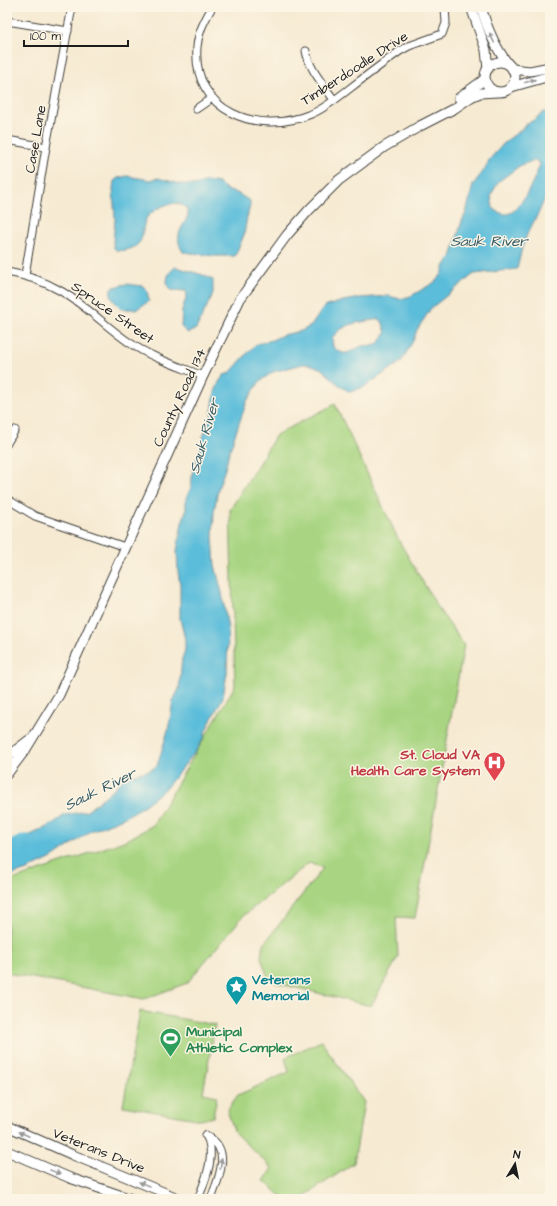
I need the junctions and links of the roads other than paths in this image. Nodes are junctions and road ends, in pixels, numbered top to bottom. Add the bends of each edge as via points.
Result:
1 (72, 7) edge
2 (212, 7) edge
3 (446, 7) edge
4 (471, 7) edge
5 (481, 7) edge
6 (7, 21) edge
7 (68, 31) junction
8 (306, 51) dead end
9 (550, 67) edge
10 (511, 68) junction
11 (488, 69) junction
12 (550, 76) edge
13 (485, 78) junction
14 (511, 87) junction
15 (497, 92) junction
16 (212, 98) junction
17 (334, 100) junction
18 (196, 109) dead end
19 (420, 126) junction
20 (7, 140) edge
21 (46, 147) junction
22 (7, 272) edge
23 (25, 275) junction
24 (203, 376) junction
25 (15, 430) dead end
26 (7, 444) edge
27 (7, 499) edge
28 (125, 547) junction
29 (35, 735) junction
30 (7, 757) edge
31 (7, 774) edge
32 (7, 1126) edge
33 (7, 1151) edge
34 (131, 1199) edge
35 (180, 1199) edge
36 (198, 1199) edge
37 (211, 1199) edge

1 - 7 street, Case Lane
2 - 16 street, Timberdoodle Drive via 200,31 197,57 203,84
3 - 17 street, Timberdoodle Drive via 446,22 442,34 400,51
4 - 11 street via 486,50
10 -> 5 street via 496,47
6 - 7 street
7 - 21 street, Case Lane
8 - 17 street via 311,67
9 - 10 street via 530,71
10 - 11 street via 499,63
10 - 14 street via 514,76
11 - 13 street
14 -> 12 street
13 - 15 street via 487,86
13 - 19 street, County Road 134
14 - 15 street
15 - 19 street, County Road 134 via 475,95
16 - 17 street, Timberdoodle Drive via 220,107 238,117 258,122 293,120 312,114
16 - 18 street
19 - 24 street, County Road 134 via 384,147 339,180 287,235 240,299
20 - 21 street
21 - 23 street, Case Lane
22 - 23 street, Spruce Street
23 - 24 street, Spruce Street via 59,290 132,344
24 - 28 street, County Road 134
25 - 26 street
27 - 28 street via 35,516
28 - 29 street, County Road 134 via 59,695
29 - 30 street, County Road 134
29 - 31 street, County Road 134
35 -> 32 street, Veterans Drive
33 -> 34 street via 70,1178
37 -> 36 street via 222,1157 219,1145 206,1135 210,1157

